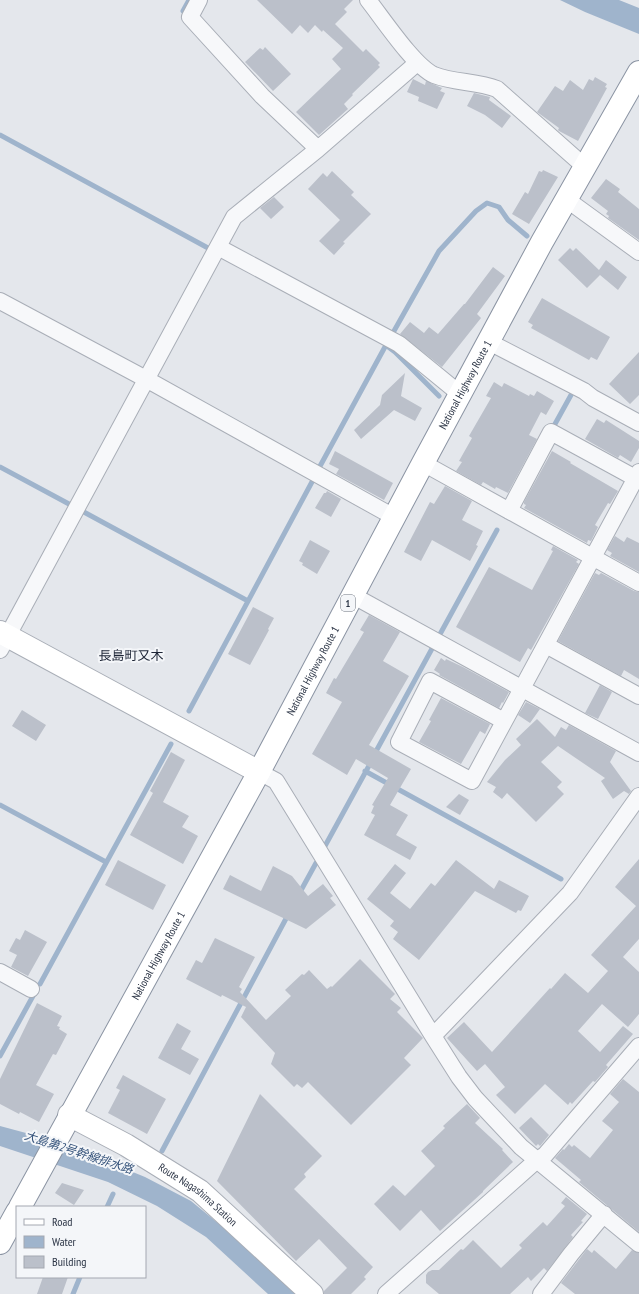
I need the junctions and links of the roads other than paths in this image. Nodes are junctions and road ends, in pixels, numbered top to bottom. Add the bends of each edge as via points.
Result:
1 (199, 0) edge
2 (368, 0) edge
3 (417, 63) junction
4 (639, 72) edge
5 (318, 149) junction
6 (584, 166) junction
7 (566, 199) junction
8 (218, 247) junction
9 (639, 252) edge
10 (0, 301) edge
11 (489, 342) junction
12 (146, 380) junction
13 (460, 394) junction
14 (639, 423) edge
15 (423, 463) junction
16 (638, 476) edge
17 (509, 510) junction
18 (394, 517) junction
19 (594, 557) junction
20 (639, 583) edge
21 (352, 595) junction
22 (2, 639) edge
23 (546, 645) junction
24 (522, 690) junction
25 (639, 696) edge
26 (504, 721) junction
27 (639, 753) edge
28 (259, 772) junction
29 (639, 796) edge
30 (0, 972) edge
31 (31, 989) dead end
32 (432, 1036) junction
33 (639, 1046) edge
34 (69, 1115) junction
35 (537, 1160) junction
36 (21, 1206) edge
37 (16, 1214) edge
38 (604, 1214) junction
39 (0, 1243) edge
40 (639, 1244) edge
41 (312, 1294) edge
42 (386, 1294) edge
43 (541, 1294) edge

1 - 5 street via 190,17 262,96
2 - 3 street
3 - 5 street
3 - 6 street via 441,77 496,89
4 - 6 main road, National Highway Route 1 / 1
5 - 8 street via 234,217
6 - 7 main road, National Highway Route 1 / 1
7 - 9 street
7 - 11 main road, National Highway Route 1 / 1
8 - 12 street
8 - 13 street via 399,344
10 - 12 street
11 - 13 main road, National Highway Route 1 / 1
11 - 14 street via 584,391
12 - 18 street
12 - 22 street
13 - 15 main road, National Highway Route 1 / 1
15 - 17 street
15 - 18 main road, National Highway Route 1 / 1
16 - 17 street via 551,432
16 - 19 street
17 - 19 street
18 - 21 main road, National Highway Route 1 / 1
19 - 20 street
19 - 23 street
21 - 24 street
21 - 28 main road, National Highway Route 1 / 1
22 - 28 main road
23 - 24 street
23 - 25 street
24 - 26 street
24 - 27 street
26 - 26 street via 472,781 399,742 430,681
28 - 32 street via 276,781
28 - 34 main road, National Highway Route 1 / 1
29 - 32 street via 570,893
30 - 31 street
32 - 35 street via 475,1098 521,1147
33 - 35 street via 545,1155
34 - 36 main road, National Highway Route 1 / 1
34 - 41 main road, Route Nagashima Station via 126,1145 200,1191
35 - 38 street
35 - 42 street
37 - 39 main road
38 - 40 street
38 - 43 street

